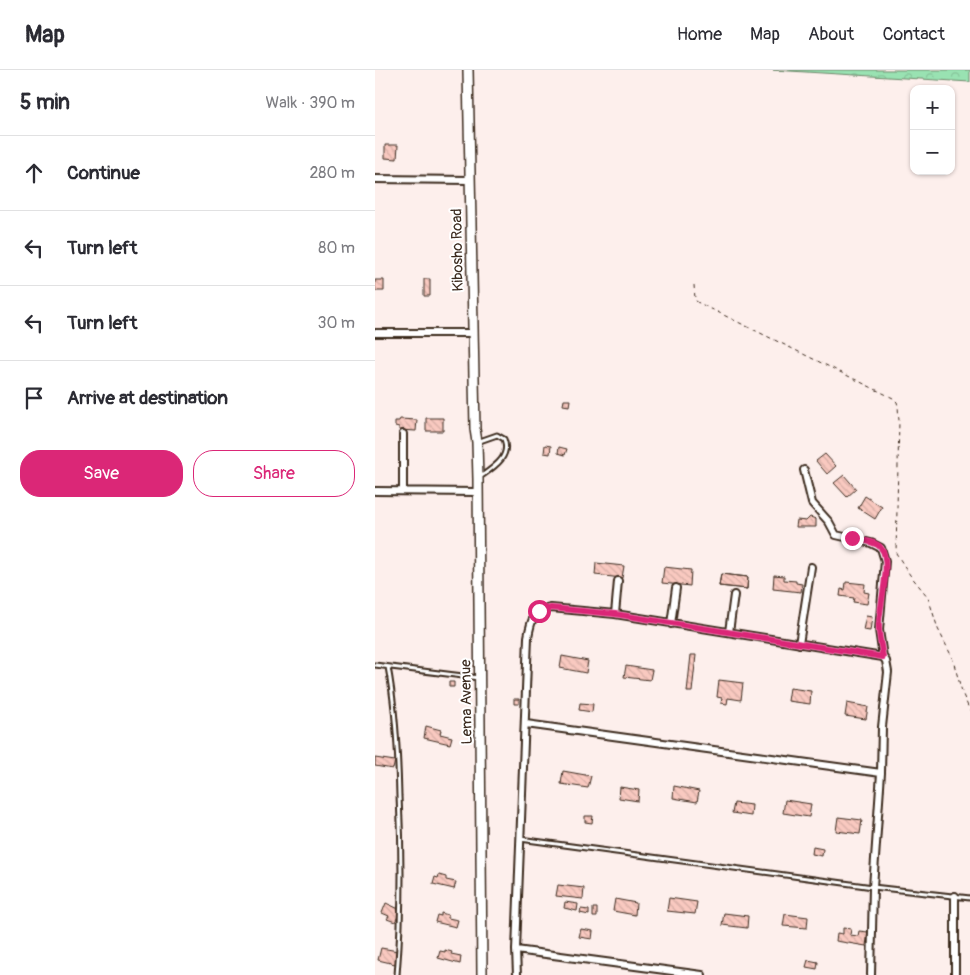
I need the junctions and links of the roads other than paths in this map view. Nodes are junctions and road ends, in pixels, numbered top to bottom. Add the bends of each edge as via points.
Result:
1 (468, 70) edge
2 (375, 179) edge
3 (470, 180) junction
4 (375, 333) edge
5 (474, 334) junction
6 (475, 429) joint
7 (403, 434) dead end
8 (477, 442) junction
9 (804, 470) dead end
10 (478, 479) junction
11 (375, 491) edge
12 (403, 491) junction
13 (477, 492) junction
14 (811, 567) dead end
15 (619, 581) dead end
16 (676, 588) dead end
17 (734, 595) dead end
18 (615, 614) junction
19 (671, 624) junction
20 (729, 632) junction
21 (799, 644) junction
22 (883, 657) junction
23 (375, 665) edge
24 (389, 667) junction
25 (479, 678) junction
26 (526, 724) junction
27 (881, 773) junction
28 (519, 839) junction
29 (873, 887) junction
30 (955, 896) junction
31 (970, 898) edge
32 (516, 950) junction
33 (397, 975) edge
34 (482, 975) edge
35 (517, 975) edge
36 (702, 975) edge
37 (871, 975) edge
38 (955, 975) edge

1 - 3 main road, Kibosho Road
2 - 3 street
3 - 5 main road, Kibosho Road
4 - 5 street
5 - 6 main road, Kibosho Road
6 - 8 main road, Lema Avenue
7 - 12 street
8 - 10 main road, Lema Avenue
8 - 10 lane via 497,435 507,446 499,463
9 - 22 street via 812,503 836,535 871,542 881,548 885,561 879,630
10 - 13 main road, Lema Avenue
11 - 12 street
12 - 13 street
13 - 25 main road, Lema Avenue
14 - 21 street
15 - 18 street
16 - 19 street
17 - 20 street
18 - 19 street
18 - 26 street via 551,608 535,614 528,637
19 - 20 street
20 - 21 street
21 - 22 street
22 - 27 street via 888,672 881,727
23 - 24 lane
24 - 25 lane
24 - 33 lane via 396,716 401,841 402,908
25 - 34 main road, Lema Avenue
26 - 27 street
26 - 28 street
27 - 29 street
28 - 29 lane
28 - 32 street
29 - 30 lane
29 - 37 street
30 - 31 lane
30 - 38 street
32 - 35 street
32 - 36 street

